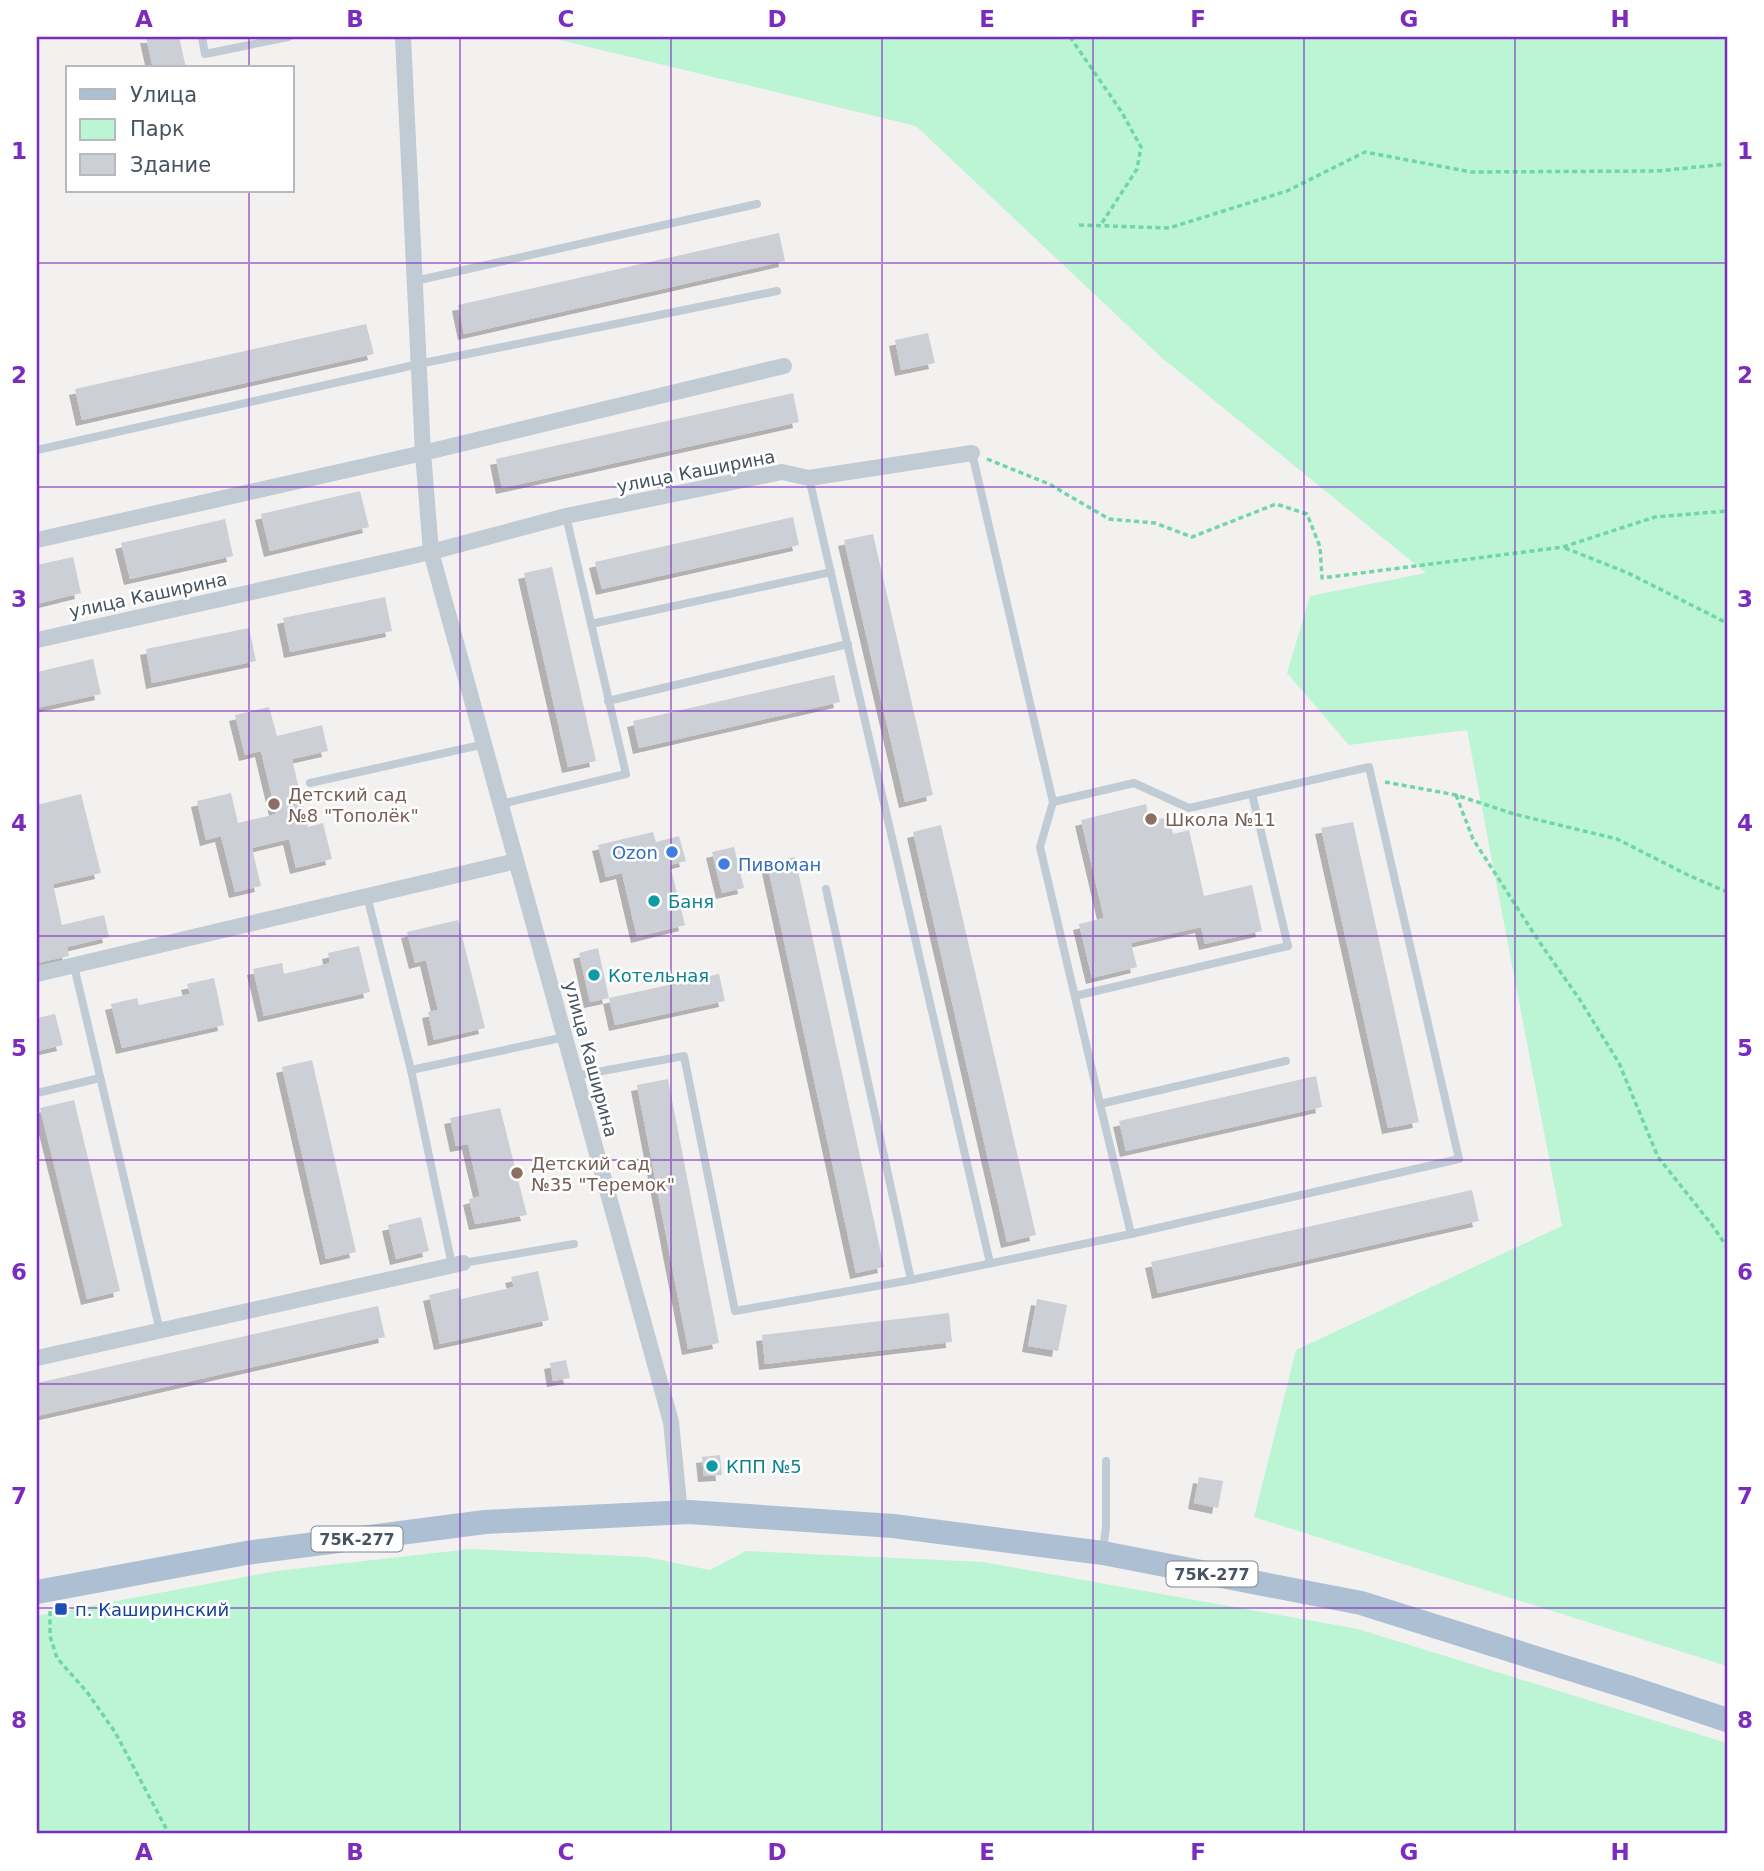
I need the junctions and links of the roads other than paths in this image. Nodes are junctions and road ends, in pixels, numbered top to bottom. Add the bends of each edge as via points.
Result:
1 (202, 37) edge
2 (288, 37) edge
3 (403, 37) edge
4 (264, 39) edge
5 (757, 204) dead end
6 (415, 281) junction
7 (777, 290) dead end
8 (419, 363) junction
9 (784, 366) dead end
10 (37, 450) edge
11 (423, 453) junction
12 (972, 453) joint
13 (809, 478) junction
14 (566, 516) junction
15 (37, 540) edge
16 (431, 552) junction
17 (831, 572) junction
18 (591, 624) junction
19 (37, 640) edge
20 (848, 644) junction
21 (608, 701) junction
22 (485, 744) junction
23 (310, 783) dead end
24 (1252, 794) junction
25 (1053, 802) junction
26 (501, 804) junction
27 (516, 861) junction
28 (826, 889) dead end
29 (367, 896) junction
30 (74, 966) junction
31 (37, 974) edge
32 (1075, 996) junction
33 (566, 1037) junction
34 (1286, 1061) dead end
35 (411, 1070) junction
36 (575, 1076) junction
37 (100, 1078) junction
38 (37, 1093) edge
39 (1100, 1104) junction
40 (1131, 1234) junction
41 (574, 1244) dead end
42 (990, 1263) junction
43 (458, 1264) junction
44 (911, 1280) junction
45 (160, 1331) junction
46 (37, 1358) edge
47 (1106, 1461) dead end
48 (680, 1513) junction
49 (1103, 1553) junction
50 (43, 1602) edge
51 (1727, 1720) edge

1 - 4 lane via 205,54
2 - 4 lane
3 - 6 street, улица Каширина
5 - 6 lane
6 - 8 street, улица Каширина
7 - 8 lane
8 - 10 lane
8 - 11 street, улица Каширина
9 - 11 street
11 - 15 street
11 - 16 street, улица Каширина
12 - 13 street, улица Каширина
12 - 25 lane
13 - 14 street, улица Каширина via 782,472
13 - 17 lane
14 - 16 street, улица Каширина
14 - 18 lane
16 - 19 street, улица Каширина
16 - 22 street, улица Каширина
17 - 18 lane
17 - 20 lane
18 - 21 lane
20 - 21 lane
20 - 42 lane
21 - 26 lane via 626,774
22 - 23 lane
22 - 26 street, улица Каширина
24 - 25 lane via 1189,808 1134,783
24 - 32 lane via 1287,946
24 - 40 lane via 1369,766 1459,1159
25 - 32 lane via 1040,847
26 - 27 street, улица Каширина
27 - 29 street
27 - 33 street, улица Каширина
28 - 44 lane
29 - 30 street
29 - 35 lane
30 - 31 street
30 - 37 lane
32 - 39 lane
33 - 35 lane
33 - 36 street, улица Каширина
34 - 39 lane
35 - 43 lane
36 - 44 lane via 684,1056 735,1311
36 - 48 street, улица Каширина via 671,1422
37 - 38 lane
37 - 45 lane
39 - 40 lane
40 - 42 lane
41 - 43 lane
42 - 44 lane
43 - 45 street
45 - 46 street
47 - 49 lane
48 - 49 main road, 75К-277 via 893,1526
48 - 50 main road, 75К-277 via 485,1522 246,1553
49 - 51 main road, 75К-277 via 1362,1603

